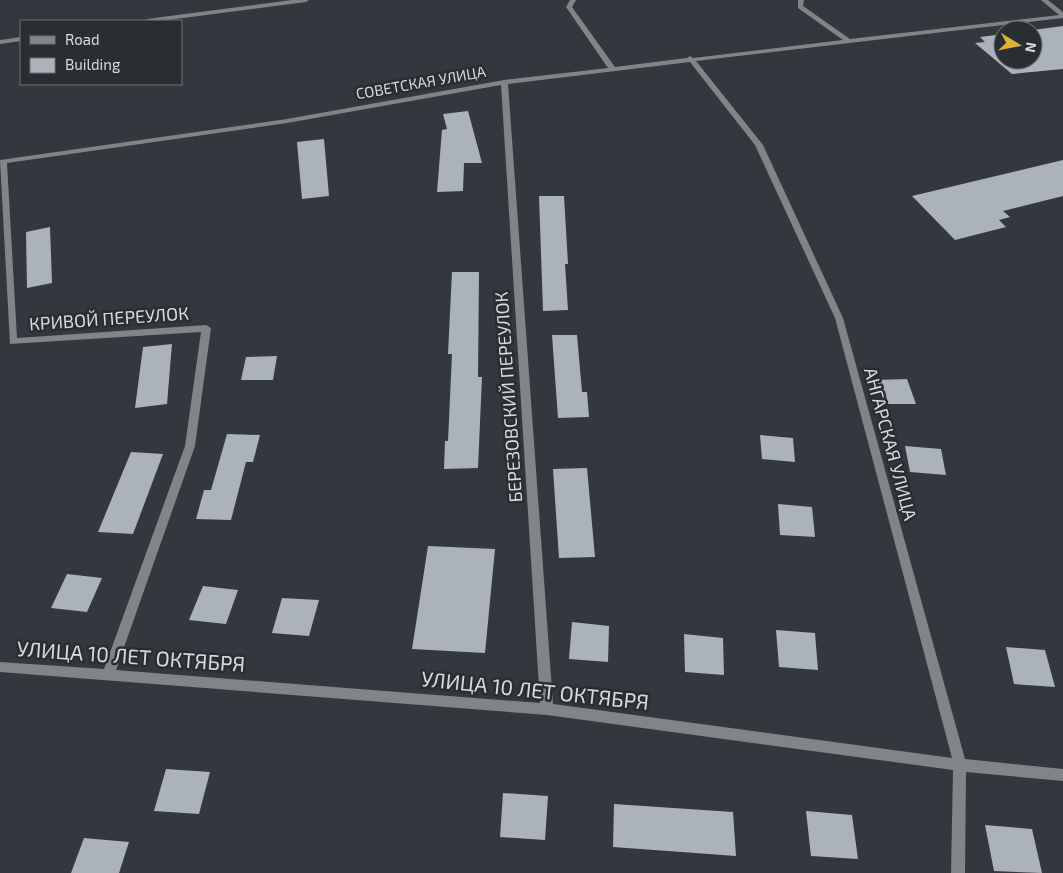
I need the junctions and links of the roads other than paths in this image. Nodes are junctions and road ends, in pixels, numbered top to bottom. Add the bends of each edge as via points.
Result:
1 (306, 0) edge
2 (573, 0) edge
3 (801, 0) edge
4 (1044, 0) edge
5 (1063, 16) edge
6 (155, 20) edge
7 (20, 39) edge
8 (847, 40) junction
9 (0, 42) edge
10 (690, 58) junction
11 (612, 68) junction
12 (504, 82) junction
13 (1, 162) edge
14 (0, 666) edge
15 (108, 675) junction
16 (547, 709) junction
17 (960, 765) junction
18 (1063, 775) edge
19 (958, 873) edge

1 - 6 street
2 - 11 street via 569,7
3 - 8 street via 800,7
4 - 5 street
5 - 8 street, СОВЕТСКАЯ УЛИЦА
7 - 9 street
8 - 10 street, СОВЕТСКАЯ УЛИЦА via 733,56
10 - 11 street, СОВЕТСКАЯ УЛИЦА
10 - 17 street, АНГАРСКАЯ УЛИЦА via 759,144 839,318
11 - 12 street, СОВЕТСКАЯ УЛИЦА
12 - 13 street, СОВЕТСКАЯ УЛИЦА via 287,121
12 - 16 street, БЕРЕЗОВСКИЙ ПЕРЕУЛОК
13 - 15 street, КРИВОЙ ПЕРЕУЛОК via 13,342 206,328 190,446
14 - 15 street, УЛИЦА 10 ЛЕТ ОКТЯБРЯ
15 - 16 street, УЛИЦА 10 ЛЕТ ОКТЯБРЯ
16 - 17 street, УЛИЦА 10 ЛЕТ ОКТЯБРЯ
17 - 18 street, УЛИЦА 10 ЛЕТ ОКТЯБРЯ
17 - 19 street, АНГАРСКАЯ УЛИЦА

